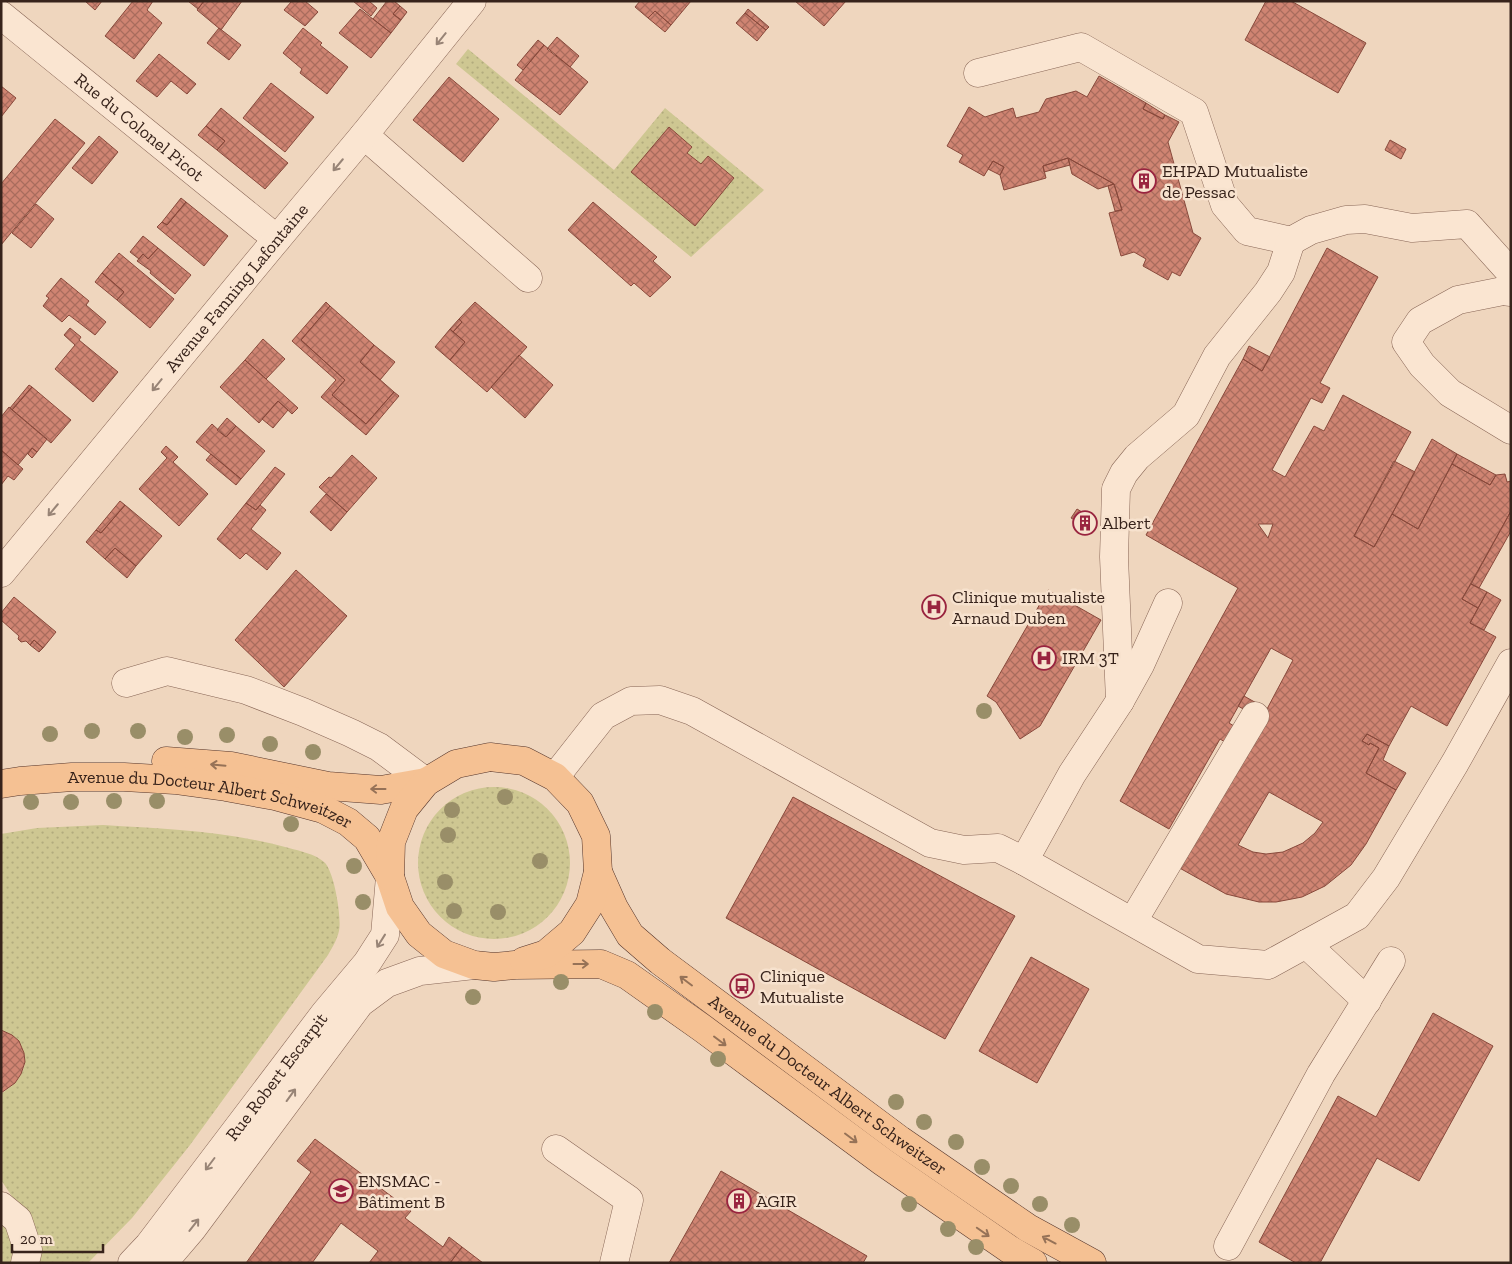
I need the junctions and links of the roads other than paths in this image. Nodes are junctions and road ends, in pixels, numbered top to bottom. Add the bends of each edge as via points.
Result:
1 (472, 1) edge
2 (1, 15) edge
3 (978, 73) dead end
4 (364, 135) junction
5 (276, 239) junction
6 (1291, 241) junction
7 (1511, 273) edge
8 (528, 278) dead end
9 (1511, 292) edge
10 (1511, 430) edge
11 (1, 573) edge
12 (1168, 603) dead end
13 (1511, 663) edge
14 (126, 683) dead end
15 (1120, 701) junction
16 (1255, 716) dead end
17 (1, 765) edge
18 (555, 777) junction
19 (426, 782) junction
20 (1, 784) edge
21 (1024, 860) junction
22 (598, 872) junction
23 (390, 876) junction
24 (1133, 921) junction
25 (1306, 944) junction
26 (1391, 961) dead end
27 (474, 965) junction
28 (514, 965) junction
29 (1367, 1001) junction
30 (556, 1149) dead end
31 (1, 1206) edge
32 (1228, 1246) dead end
33 (25, 1263) edge
34 (132, 1263) edge
35 (163, 1263) edge
36 (614, 1263) edge
37 (1033, 1263) edge
38 (1092, 1263) edge

1 -> 4 street, Avenue Fanning Lafontaine
2 - 5 street, Rue du Colonel Picot
3 - 6 street via 1081,47 1194,112 1225,205 1247,231
4 -> 5 street, Avenue Fanning Lafontaine
4 - 8 street
5 -> 11 street, Avenue Fanning Lafontaine
6 - 7 street via 1311,230 1346,220 1365,219 1412,228 1467,224
6 - 15 street via 1281,272 1218,356 1186,415 1136,457 1116,489 1114,557
9 - 10 street via 1458,300 1420,321 1406,342 1422,365 1450,393
12 - 15 street via 1140,666
13 - 25 street via 1386,878 1356,916
14 - 19 street via 168,672 246,690 358,736 379,747
15 - 21 street via 1072,774
16 - 24 street
19 -> 17 main road, Avenue du Docteur Albert Schweitzer via 381,790 328,786 231,766 146,759
18 - 19 main road, Avenue du Docteur Albert Schweitzer via 524,761 490,757 456,764
18 - 21 street via 603,716 631,701 660,700 692,711 930,843 964,850 998,848
18 - 22 main road, Avenue du Docteur Albert Schweitzer via 580,803 596,836
19 - 23 main road, Avenue du Docteur Albert Schweitzer via 404,809 392,842
20 - 23 main road, Avenue du Docteur Albert Schweitzer via 72,777 124,777 226,786 275,796 323,809 348,822 367,838
21 - 24 street
22 - 28 main road, Avenue du Docteur Albert Schweitzer via 590,904 572,932 546,954
38 -> 22 main road, Avenue du Docteur Albert Schweitzer via 1028,1228 900,1140 660,961 630,935
23 - 27 main road, Avenue du Docteur Albert Schweitzer via 400,907 418,934 444,954
23 -> 34 street, Rue Robert Escarpit via 385,935 372,956
24 - 25 street via 1198,959 1268,965
25 - 29 street
26 - 29 street
27 - 28 main road, Avenue du Docteur Albert Schweitzer
35 -> 27 street, Rue Robert Escarpit via 192,1229 360,1003 387,983 420,972
28 -> 37 main road, Avenue du Docteur Albert Schweitzer via 601,964 627,975 883,1162
29 - 32 street via 1321,1074
30 - 36 street via 629,1200
31 - 33 street via 18,1220 28,1250

